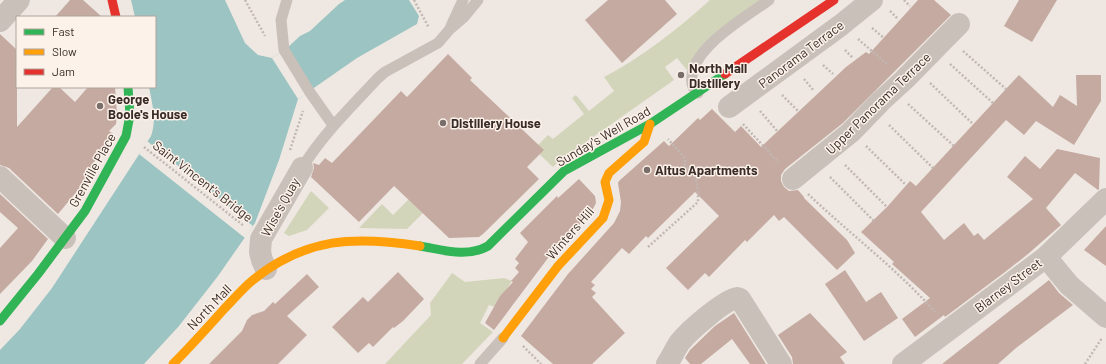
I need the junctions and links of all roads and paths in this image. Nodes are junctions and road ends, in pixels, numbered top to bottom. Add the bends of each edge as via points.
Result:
1 (19, 0) edge
2 (112, 0) edge
3 (245, 0) edge
4 (287, 0) edge
5 (414, 0) edge
6 (463, 0) edge
7 (478, 0) edge
8 (769, 0) edge
9 (834, 0) edge
10 (872, 0) edge
11 (904, 0) edge
12 (910, 6) dead end
13 (116, 16) edge
14 (0, 21) edge
15 (841, 25) junction
16 (450, 29) junction
17 (946, 36) junction
18 (269, 43) dead end
19 (438, 43) junction
20 (904, 80) junction
21 (128, 88) edge
22 (1006, 89) dead end
23 (698, 93) junction
24 (737, 101) junction
25 (993, 103) dead end
26 (872, 110) junction
27 (650, 124) junction
28 (973, 124) dead end
29 (333, 125) junction
30 (778, 132) dead end
31 (851, 132) junction
32 (666, 136) dead end
33 (144, 146) dead end
34 (954, 146) dead end
35 (822, 156) junction
36 (302, 168) joint
37 (933, 168) dead end
38 (0, 177) edge
39 (793, 179) junction
40 (906, 185) dead end
41 (1106, 199) edge
42 (887, 207) dead end
43 (874, 221) dead end
44 (250, 231) dead end
45 (65, 238) junction
46 (648, 247) dead end
47 (1046, 257) junction
48 (266, 269) junction
49 (1106, 317) edge
50 (0, 322) edge
51 (949, 329) junction
52 (1106, 333) edge
53 (503, 338) joint
54 (173, 364) edge
55 (480, 364) edge
56 (667, 364) edge
57 (781, 364) edge
58 (903, 364) edge
59 (1085, 364) edge

1 - 14 street
2 - 13 main road
3 - 18 path
4 - 29 lane via 280,20 284,50
5 - 19 path
6 - 16 lane
7 - 16 lane
8 - 23 lane via 710,44 693,70 692,84
9 - 23 main road, Sunday's Well Road
10 - 15 street, Panorama Terrace
11 - 12 path
15 - 20 path
15 - 24 street, Panorama Terrace
16 - 19 lane
17 - 20 street, Upper Panorama Terrace
17 - 22 path
17 - 25 path
19 - 29 lane via 381,75
20 - 26 street, Upper Panorama Terrace
20 - 28 path
20 - 34 path
21 - 45 main road, Grenville Place via 130,115 126,136 85,211
23 - 27 main road, Sunday's Well Road
24 - 30 path
24 - 39 path
26 - 31 street, Upper Panorama Terrace
26 - 37 path
27 - 48 main road, Sunday's Well Road via 564,171 484,250 462,253 374,240 345,240 309,248
27 - 53 main road, Winters Hill via 644,142 606,178 608,206 603,218 558,266
29 - 36 lane via 313,149
31 - 35 street, Upper Panorama Terrace
31 - 40 path
32 - 46 path via 685,158 685,165 695,175 698,202
33 - 44 path, Saint Vincent's Bridge
35 - 39 street, Upper Panorama Terrace
35 - 42 path
35 - 43 path
36 - 48 street, Wise's Quay via 261,239 260,252
38 - 45 street
39 - 51 path via 924,300
41 - 47 street, Blarney Street
45 - 50 main road, Grenville Place
47 - 49 street via 1069,285
47 - 51 street, Blarney Street
48 - 54 main road, North Mall
51 - 58 street, Blarney Street
52 - 59 path
53 - 55 lane
56 - 57 street via 691,331 734,298 740,299

